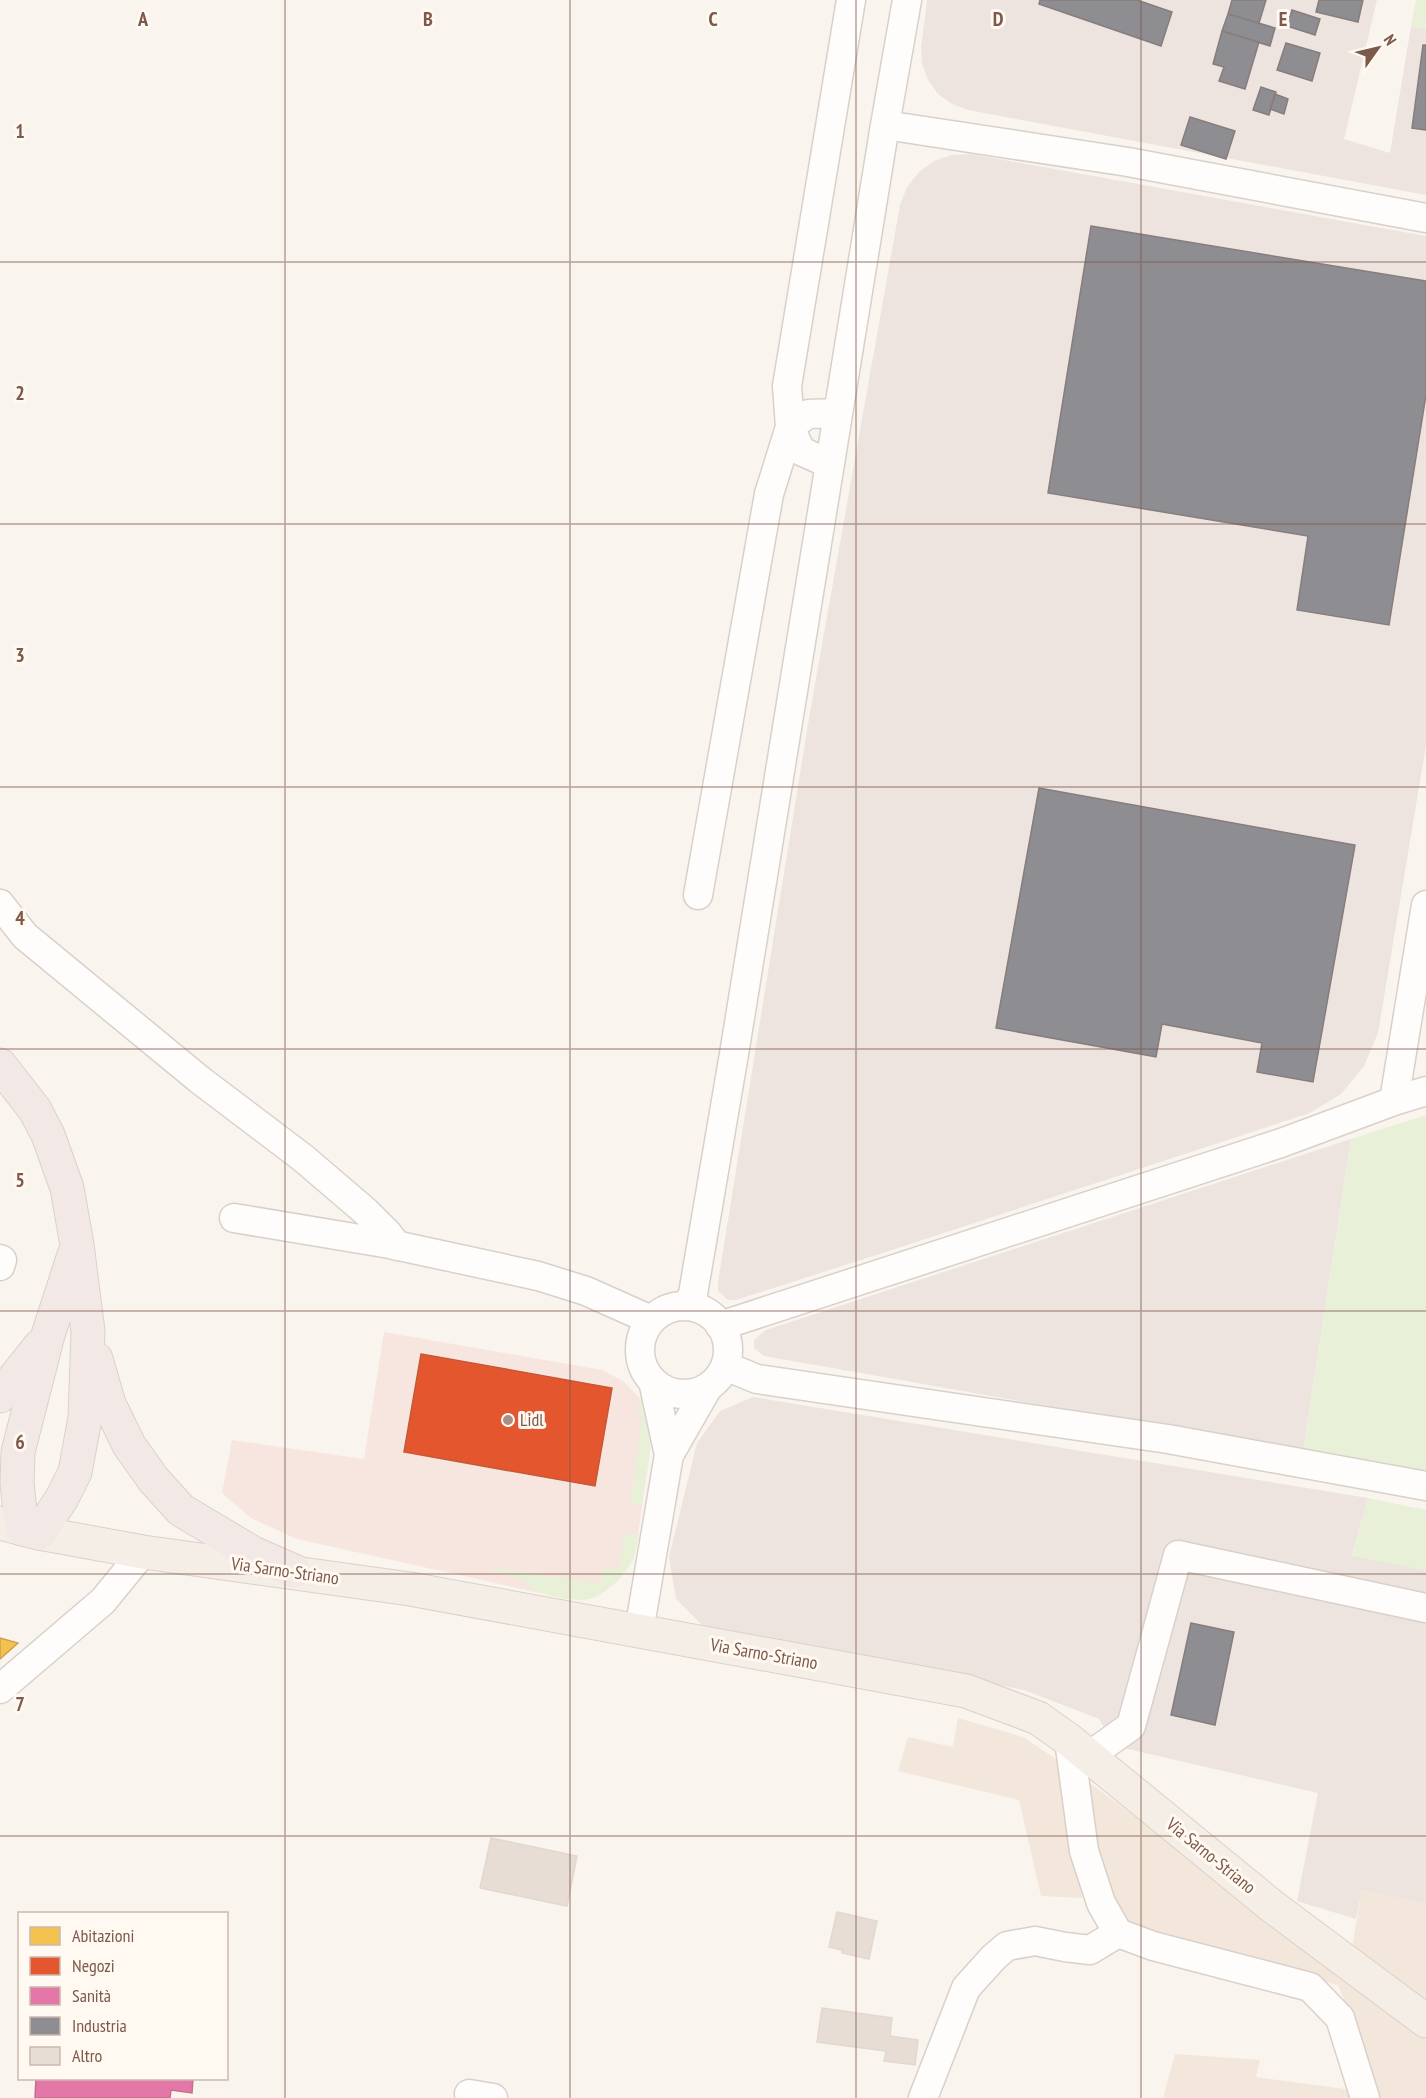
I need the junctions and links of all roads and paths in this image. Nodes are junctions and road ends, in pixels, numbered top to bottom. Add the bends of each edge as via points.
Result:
1 (851, 0) edge
2 (907, 0) edge
3 (885, 125) junction
4 (1426, 218) edge
5 (838, 412) junction
6 (790, 427) junction
7 (830, 465) junction
8 (698, 895) dead end
9 (0, 904) edge
10 (1426, 905) edge
11 (0, 1065) edge
12 (1426, 1091) edge
13 (1394, 1101) junction
14 (234, 1218) dead end
15 (77, 1245) junction
16 (397, 1246) junction
17 (0, 1259) edge
18 (0, 1266) edge
19 (687, 1306) junction
20 (651, 1320) junction
21 (720, 1326) junction
22 (88, 1331) junction
23 (48, 1335) junction
24 (716, 1376) junction
25 (653, 1382) junction
26 (0, 1395) edge
27 (669, 1455) junction
28 (1426, 1486) edge
29 (20, 1528) edge
30 (143, 1551) junction
31 (294, 1571) junction
32 (1426, 1608) edge
33 (639, 1631) junction
34 (0, 1689) edge
35 (1079, 1748) junction
36 (1118, 1933) junction
37 (1426, 2021) edge
38 (923, 2098) edge
39 (1365, 2098) edge

1 - 6 street via 787,386
2 - 3 street
3 - 4 street via 1128,162
3 - 5 street
5 - 6 street via 807,414
5 - 7 street
6 - 7 street via 801,451
6 - 8 street via 769,494
7 - 19 street via 730,1077 693,1294
9 - 16 street via 25,936 200,1080 303,1158 365,1211
10 - 13 street
11 - 15 highway via 35,1110 48,1134 68,1188
12 - 13 street
13 - 21 street via 1281,1143
14 - 16 street
15 - 22 highway
15 - 23 highway
16 - 20 street via 561,1282
17 - 18 street
19 - 20 street via 667,1310
19 - 21 street via 700,1309
20 - 25 street via 640,1351 645,1371
21 - 24 street via 728,1353
22 - 29 highway via 85,1419 75,1472 62,1498
22 - 31 highway via 109,1404 129,1445 153,1479 181,1510 253,1553
23 - 26 highway
23 - 29 highway via 18,1452
24 - 25 street via 695,1393 680,1394
24 - 27 street
24 - 28 street via 1168,1439
25 - 27 street
27 - 33 street
29 - 30 main road, Via Sarno-Striano
30 - 31 main road, Via Sarno-Striano
30 - 34 street via 103,1601
31 - 33 main road, Via Sarno-Striano
32 - 35 street via 1178,1555 1131,1726
33 - 35 main road, Via Sarno-Striano via 966,1691 1038,1718
35 - 36 street via 1084,1851 1101,1903
35 - 37 main road, Via Sarno-Striano via 1273,1907
36 - 38 street via 1090,1950 1035,1941 1007,1946 966,1988
36 - 39 street via 1153,1946 1310,1987 1340,2018

